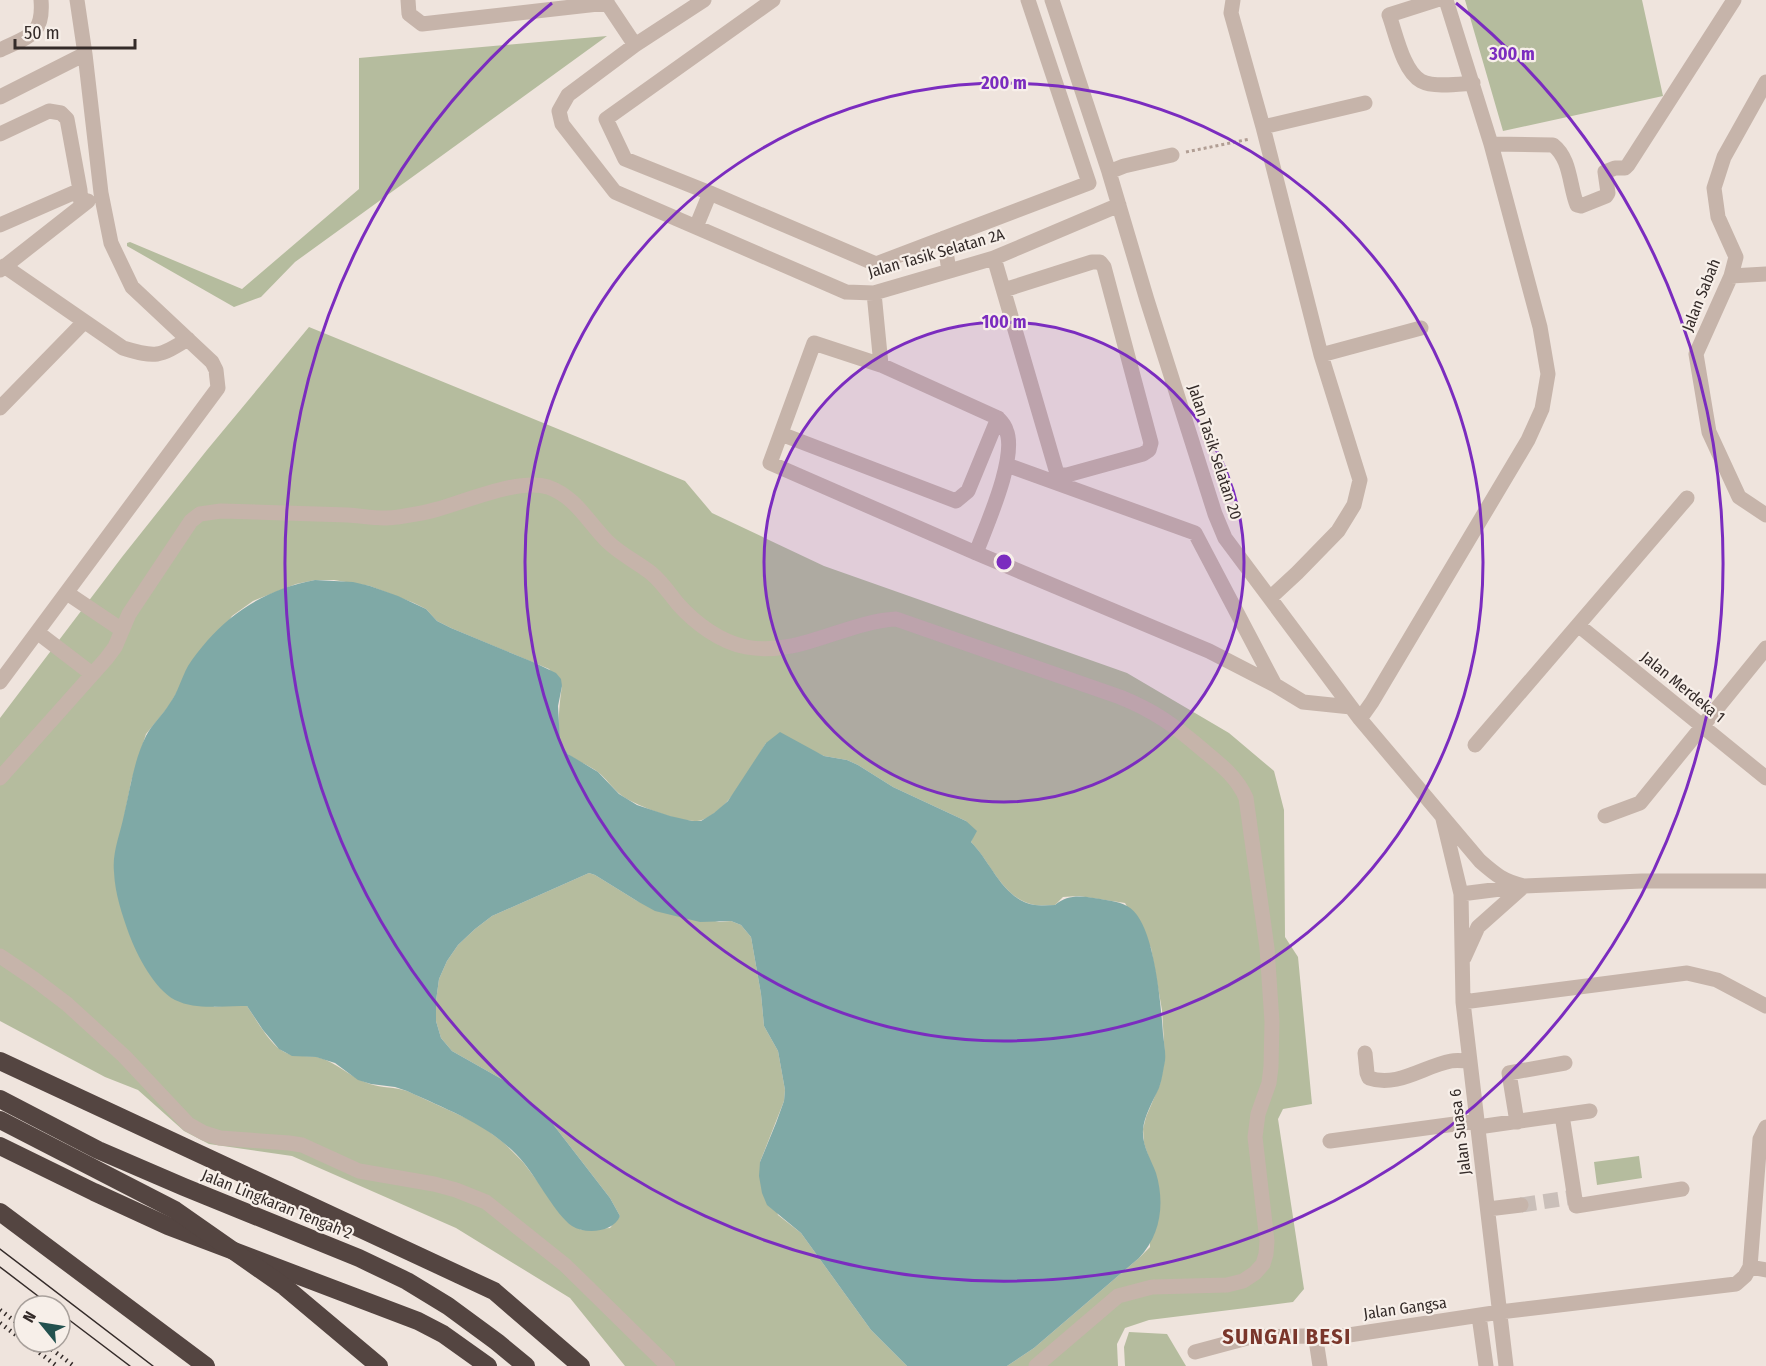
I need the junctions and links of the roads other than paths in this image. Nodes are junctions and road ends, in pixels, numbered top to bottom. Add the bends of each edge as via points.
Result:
1 (41, 0) edge
2 (77, 0) edge
3 (408, 0) edge
4 (704, 0) edge
5 (773, 0) edge
6 (1028, 0) edge
7 (1052, 0) edge
8 (1233, 0) edge
9 (1436, 0) edge
10 (1446, 0) edge
11 (1734, 0) edge
12 (607, 2) edge
13 (635, 45) junction
14 (0, 50) edge
15 (85, 54) junction
16 (1766, 82) edge
17 (1473, 83) junction
18 (0, 97) edge
19 (1365, 103) dead end
20 (1264, 132) junction
21 (0, 134) edge
22 (1491, 144) junction
23 (1172, 155) road end
24 (1110, 172) junction
25 (101, 193) junction
26 (710, 193) junction
27 (81, 198) junction
28 (1119, 205) junction
29 (0, 225) edge
30 (696, 227) junction
31 (944, 238) junction
32 (994, 258) junction
33 (2, 268) edge
34 (949, 271) junction
35 (1766, 274) edge
36 (1731, 276) junction
37 (1004, 290) junction
38 (874, 293) junction
39 (84, 322) junction
40 (1421, 328) dead end
41 (188, 339) junction
42 (1321, 355) junction
43 (881, 365) junction
44 (0, 408) edge
45 (998, 418) junction
46 (781, 434) junction
47 (1007, 465) junction
48 (1687, 498) dead end
49 (1766, 515) edge
50 (976, 553) junction
51 (67, 593) junction
52 (1270, 598) junction
53 (1578, 625) junction
54 (122, 630) junction
55 (37, 632) junction
56 (1766, 648) edge
57 (92, 674) junction
58 (0, 682) edge
59 (1275, 685) junction
60 (1356, 713) junction
61 (1702, 725) junction
62 (1475, 745) dead end
63 (0, 778) edge
64 (1766, 778) edge
65 (1442, 816) junction
66 (1605, 816) dead end
67 (1766, 881) edge
68 (1524, 886) junction
69 (1461, 894) junction
70 (0, 956) edge
71 (1462, 963) junction
72 (1463, 1002) junction
73 (1766, 1006) edge
74 (1365, 1053) dead end
75 (0, 1061) edge
76 (1470, 1061) junction
77 (1565, 1063) dead end
78 (0, 1100) edge
79 (1590, 1110) dead end
80 (1562, 1115) junction
81 (0, 1120) edge
82 (1517, 1122) junction
83 (1478, 1124) junction
84 (1766, 1127) edge
85 (1329, 1141) dead end
86 (0, 1146) edge
87 (1682, 1190) dead end
88 (1521, 1205) tunnel mouth
89 (1488, 1209) junction
90 (0, 1212) edge
91 (1750, 1267) junction
92 (1766, 1270) edge
93 (1500, 1312) junction
94 (1479, 1316) junction
95 (1316, 1340) junction
96 (1195, 1352) dead end
97 (206, 1366) edge
98 (379, 1366) edge
99 (488, 1366) edge
100 (526, 1366) edge
101 (581, 1366) edge
102 (668, 1366) edge
103 (1036, 1366) edge
104 (1320, 1366) edge
105 (1486, 1366) edge
106 (1506, 1366) edge

1 - 14 street via 42,17 37,29
2 - 15 street
3 - 12 street via 409,14 422,24
4 - 13 street, Jalan Tasik Selatan 2A
5 - 26 street via 606,119 625,159
6 - 31 street via 1089,183
7 - 24 street, Jalan Tasik Selatan 20
8 - 20 street via 1231,13
9 - 17 street via 1389,15 1408,70 1422,82
10 - 17 street
11 - 22 street via 1628,165 1605,172 1606,196 1577,205 1565,159 1553,145
12 - 13 street
13 - 30 street, Jalan Tasik Selatan 2A via 568,95 559,111 562,124 615,192
15 - 18 street
15 - 25 street
16 - 36 street, Jalan Sabah via 1724,157 1714,188 1718,217 1736,257
17 - 22 street
19 - 20 street
20 - 42 street
21 - 27 street via 49,111 61,113 67,119
22 - 60 street via 1540,327 1548,374 1542,409 1528,440 1372,702
23 - 24 street
24 - 28 street, Jalan Tasik Selatan 20
25 - 27 street
25 - 41 street via 111,243 132,287
26 - 30 street
26 - 31 street via 876,264
27 - 29 street
27 - 33 street
28 - 32 street, Jalan Tasik Selatan 2A
28 - 52 street, Jalan Tasik Selatan 20 via 1215,514 1226,538
30 - 38 street, Jalan Tasik Selatan 2A via 846,292
31 - 34 street
32 - 34 street, Jalan Tasik Selatan 2A
32 - 37 street
33 - 39 street
34 - 38 street, Jalan Tasik Selatan 2A
35 - 36 street
36 - 49 street, Jalan Sabah via 1696,354 1709,432 1739,497
37 - 37 street via 1100,262 1151,443 1149,450 1059,475
38 - 43 street
39 - 41 street via 123,348 141,353 165,354
39 - 44 street
40 - 42 street
41 - 51 street via 213,362 218,388
42 - 52 street via 1360,480 1354,505 1338,531
43 - 45 street
43 - 46 street via 814,343
45 - 46 street via 968,492 956,501
45 - 47 street via 1007,430
46 - 50 street via 770,463
47 - 50 street
47 - 59 street via 1195,533
48 - 53 street
50 - 59 street via 1209,651
51 - 54 street
51 - 55 street
52 - 60 street, Jalan Tasik Selatan 20
53 - 61 street, Jalan Merdeka 1
53 - 62 street
54 - 57 street via 115,647
54 - 103 street via 182,534 200,514 221,511 394,518 436,510 510,487 537,485 568,497 612,547 649,571 690,616 735,644 792,647 882,619 896,619 1120,697 1173,725 1231,774 1246,798 1267,948 1272,1022 1270,1075 1255,1137 1266,1254 1263,1264 1243,1281 1203,1287 1152,1287 1118,1296
55 - 57 street
55 - 58 street
56 - 61 street
57 - 63 street
59 - 60 street via 1303,702
60 - 65 street, Jalan Tasik Selatan 20
61 - 64 street, Jalan Merdeka 1
61 - 66 street via 1640,803
65 - 68 street via 1498,877
65 - 69 street, Jalan Tasik Selatan 20
67 - 68 street
68 - 69 street
68 - 71 street via 1478,927
69 - 71 street, Jalan Suasa 6
70 - 102 street via 67,1004 124,1056 188,1124 220,1138 302,1145 359,1171 434,1184 486,1202 565,1265
71 - 72 street, Jalan Suasa 6
72 - 73 street via 1687,973 1717,980
72 - 76 street, Jalan Suasa 6
74 - 76 street via 1370,1078 1384,1081 1451,1061
75 - 101 highway via 494,1291
76 - 83 street, Jalan Suasa 6
77 - 82 street via 1509,1072
78 - 100 highway, Jalan Lingkaran Tengah 2 via 98,1150 407,1281 448,1306
79 - 80 street
80 - 82 street
80 - 87 street via 1576,1206
81 - 98 highway, bridge via 174,1210 285,1287
82 - 83 street
83 - 85 street
83 - 89 street, Jalan Suasa 6
84 - 91 street via 1760,1139
86 - 99 highway via 168,1226 418,1321
88 - 89 street
89 - 93 street, Jalan Suasa 6
90 - 97 highway
91 - 92 street
91 - 93 street, Jalan Gangsa via 1736,1284
93 - 94 street, Jalan Gangsa
93 - 106 street, Jalan Suasa 6
94 - 95 street, Jalan Gangsa
94 - 105 street
95 - 96 street, Jalan Gangsa via 1306,1336 1251,1336
95 - 104 street

